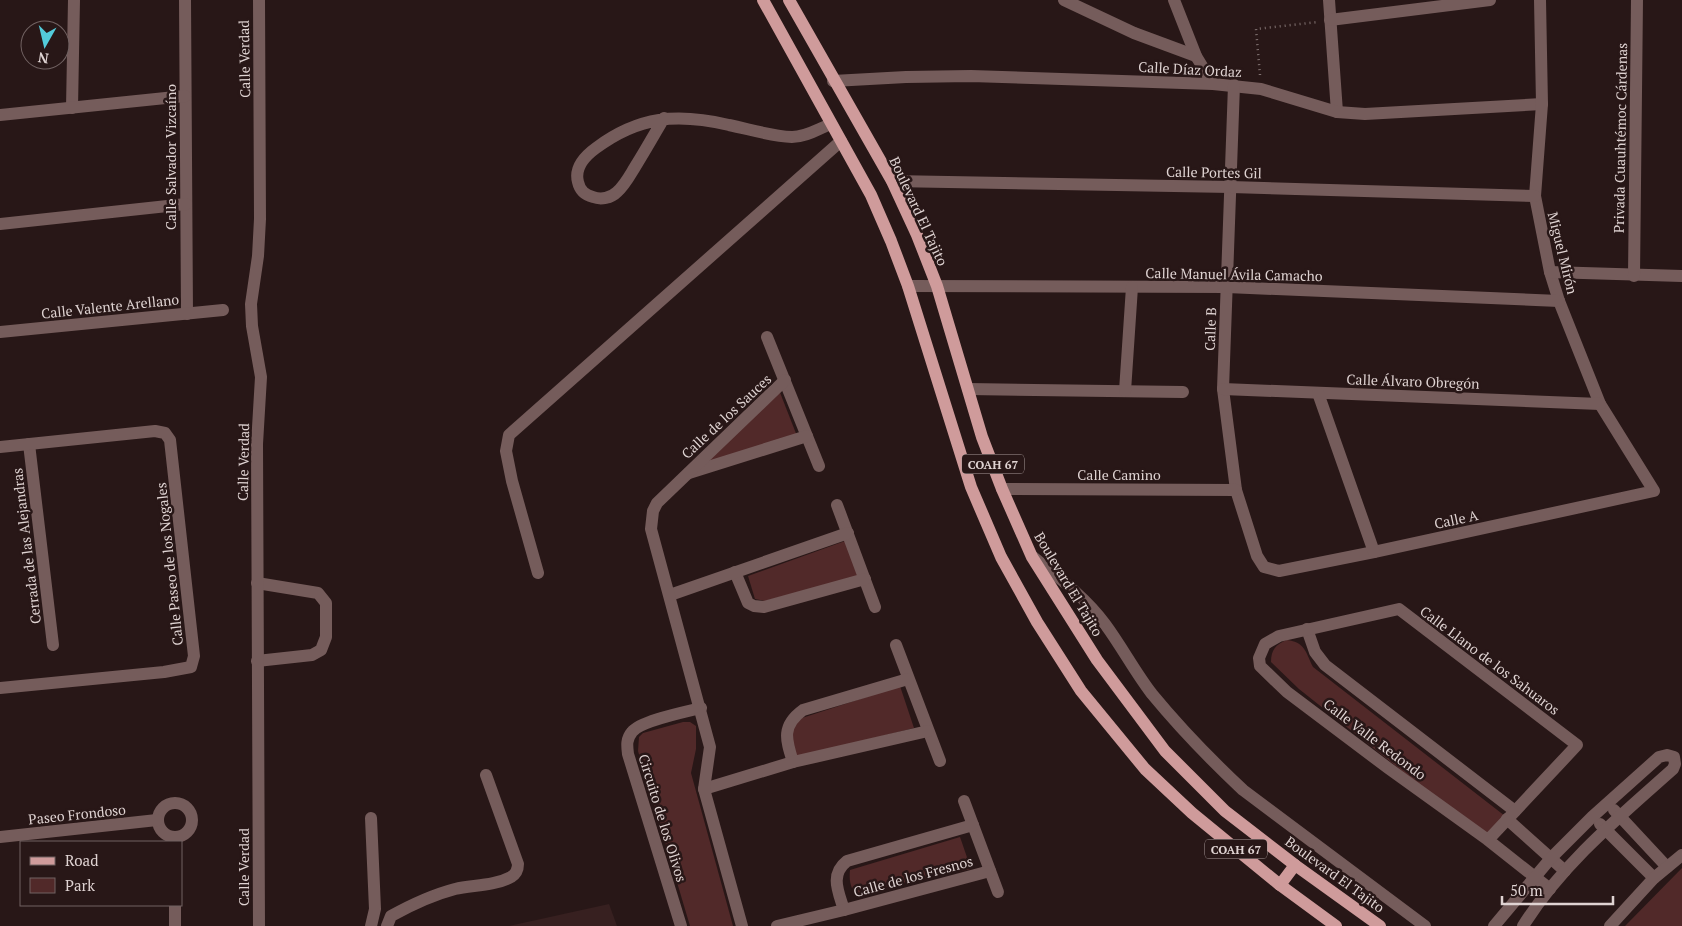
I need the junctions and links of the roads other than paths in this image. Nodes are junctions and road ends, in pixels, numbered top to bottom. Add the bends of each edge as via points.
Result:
1 (74, 0) edge
2 (184, 0) edge
3 (259, 0) edge
4 (763, 0) edge
5 (788, 0) edge
6 (1064, 0) edge
7 (1174, 0) edge
8 (1329, 0) edge
9 (1490, 0) edge
10 (1540, 0) edge
11 (1637, 0) edge
12 (1330, 20) junction
13 (1196, 56) junction
14 (834, 81) junction
15 (1213, 84) junction
16 (1234, 85) junction
17 (185, 96) junction
18 (1542, 104) junction
19 (72, 108) junction
20 (1337, 112) junction
21 (0, 115) edge
22 (664, 118) junction
23 (831, 124) junction
24 (841, 141) junction
25 (892, 181) junction
26 (1231, 187) junction
27 (1535, 196) junction
28 (186, 204) junction
29 (0, 224) edge
30 (1550, 272) junction
31 (1634, 276) junction
32 (1682, 276) edge
33 (908, 286) junction
34 (937, 286) junction
35 (1132, 287) junction
36 (1227, 287) junction
37 (1559, 301) junction
38 (223, 310) dead end
39 (187, 314) junction
40 (0, 332) edge
41 (767, 337) dead end
42 (785, 380) junction
43 (968, 389) junction
44 (1223, 389) junction
45 (1125, 391) junction
46 (1183, 392) dead end
47 (1318, 393) junction
48 (1600, 404) junction
49 (807, 436) junction
50 (30, 444) junction
51 (0, 447) edge
52 (819, 466) dead end
53 (687, 474) junction
54 (1002, 489) junction
55 (1236, 490) junction
56 (1654, 490) joint
57 (837, 505) dead end
58 (848, 534) junction
59 (1374, 552) junction
60 (1032, 556) junction
61 (1264, 567) joint
62 (735, 572) junction
63 (538, 573) dead end
64 (865, 579) junction
65 (257, 583) junction
66 (670, 595) junction
67 (875, 607) dead end
68 (1307, 628) junction
69 (53, 645) dead end
70 (896, 645) dead end
71 (1260, 652) joint
72 (257, 661) junction
73 (908, 679) junction
74 (0, 688) edge
75 (701, 708) junction
76 (928, 731) junction
77 (940, 761) dead end
78 (793, 762) junction
79 (486, 775) dead end
80 (704, 789) junction
81 (964, 801) dead end
82 (1608, 804) junction
83 (1511, 815) junction
84 (1620, 817) junction
85 (371, 818) dead end
86 (1592, 818) junction
87 (157, 820) junction
88 (973, 824) junction
89 (1605, 830) junction
90 (0, 837) edge
91 (175, 840) edge
92 (1488, 840) junction
93 (1682, 855) edge
94 (1551, 858) junction
95 (1295, 865) junction
96 (1667, 867) junction
97 (990, 871) junction
98 (1565, 871) junction
99 (1534, 877) junction
100 (1654, 878) junction
101 (1280, 885) junction
102 (1550, 889) junction
103 (998, 892) dead end
104 (175, 906) edge
105 (375, 909) junction
106 (844, 910) junction
107 (389, 921) edge
108 (175, 926) edge
109 (259, 926) edge
110 (371, 926) edge
111 (681, 926) edge
112 (742, 926) edge
113 (777, 926) edge
114 (1336, 926) edge
115 (1380, 926) edge
116 (1425, 926) edge
117 (1494, 926) edge
118 (1524, 926) edge
119 (1610, 926) edge

1 - 19 street
2 - 17 street, Calle Salvador Vizcaíno
3 - 65 street, Calle Verdad via 260,219 251,304 261,377 256,444
4 - 23 main road, COAH 67
5 - 14 main road, Boulevard El Tajito / COAH 67
6 - 13 street via 1134,33
7 - 13 street
8 - 12 street
9 - 12 street
10 - 18 street, Miguel Mirón
11 - 31 street, Privada Cuauhtémoc Cárdenas
12 - 20 street
13 - 15 street
14 - 15 street, Calle Díaz Ordaz via 971,76
14 - 25 main road, Boulevard El Tajito / COAH 67
15 - 16 street, Calle Díaz Ordaz
16 - 20 street, Calle Díaz Ordaz via 1261,89
16 - 26 street, Calle B
17 - 19 street
17 - 28 street, Calle Salvador Vizcaíno
18 - 20 street, Calle Díaz Ordaz via 1365,114
18 - 27 street, Miguel Mirón
19 - 21 street
22 - 22 street via 617,192 599,199 580,190 577,180 583,158 623,131
22 - 23 street via 701,120 777,136 802,136
23 - 24 main road, COAH 67
24 - 33 main road, COAH 67 via 871,195
24 - 63 street via 509,435 506,451 512,481
25 - 26 street, Calle Portes Gil
25 - 34 main road, Boulevard El Tajito / COAH 67
26 - 27 street, Calle Portes Gil
26 - 36 street, Calle B
27 - 30 street, Miguel Mirón
28 - 29 street
28 - 39 street, Calle Salvador Vizcaíno
30 - 31 street
30 - 37 street, Miguel Mirón
31 - 32 street
33 - 34 street, Calle Manuel Ávila Camacho
33 - 101 main road, COAH 67 via 971,487 1002,557 1037,622 1081,691 1145,769 1192,813
34 - 35 street, Calle Manuel Ávila Camacho
34 - 43 main road, Boulevard El Tajito / COAH 67
35 - 36 street, Calle Manuel Ávila Camacho
35 - 45 street
36 - 37 street, Calle Manuel Ávila Camacho
36 - 44 street, Calle B
37 - 48 street, Miguel Mirón
38 - 39 street, Calle Valente Arellano
39 - 40 street, Calle Valente Arellano
41 - 42 street, Calle de los Sauces
42 - 49 street, Calle de los Sauces
42 - 53 street, Calle de los Sauces
43 - 45 street
43 - 54 main road, Boulevard El Tajito / COAH 67
44 - 47 street, Calle Álvaro Obregón
44 - 55 street, Calle B
45 - 46 street
47 - 48 street, Calle Álvaro Obregón
47 - 59 street
48 - 56 street, Miguel Mirón
49 - 52 street, Calle de los Sauces
49 - 53 street, Calle de los Sauces
50 - 51 street, Calle Paseo de los Nogales
50 - 69 street, Cerrada de las Alejandras
50 - 74 street, Calle Paseo de los Nogales via 155,431 165,434 170,440 194,656 191,667 164,672
53 - 66 street, Calle de los Sauces via 653,511 651,529
54 - 55 street, Calle Camino
54 - 60 main road, Boulevard El Tajito / COAH 67
55 - 61 street, Calle B via 1257,556
56 - 59 street, Calle A
57 - 58 street
58 - 62 street
58 - 64 street
59 - 61 street, Calle A via 1279,572
60 - 95 main road, Boulevard El Tajito / COAH 67 via 1097,660 1165,751 1225,811
60 - 116 street via 1104,623 1151,692 1216,765 1243,790
62 - 64 street via 748,603 764,607
62 - 66 street
64 - 67 street
65 - 72 street, Calle Verdad
65 - 72 street via 318,593 326,603 326,637 321,650 312,655
66 - 75 street
68 - 71 street, Calle Llano de los Sahuaros via 1279,636 1265,644
68 - 83 street, Calle Valle Redondo via 1315,652 1325,664
68 - 83 street, Calle Llano de los Sahuaros via 1399,609 1577,746
70 - 73 street
71 - 92 street, Calle Valle Redondo via 1260,666 1287,692
72 - 109 street, Calle Verdad
73 - 76 street
73 - 78 street via 797,714 786,739
75 - 80 street via 710,747
75 - 111 street, Circuito de los Olivos via 641,724 632,730 627,745
76 - 77 street
76 - 78 street
78 - 80 street
79 - 107 street via 518,864 516,872 492,883 465,887 415,903
80 - 112 street
81 - 88 street, Calle de los Fresnos
82 - 84 street
82 - 84 street via 1659,757 1674,757 1676,764 1673,769
82 - 86 street
83 - 92 street, Calle Llano de los Sahuaros
83 - 94 street, Calle Valle Redondo
84 - 89 street
84 - 96 street
85 - 105 street
86 - 89 street
86 - 94 street
87 - 90 street, Paseo Frondoso
87 - 91 street via 160,829
87 - 91 street via 160,810 169,804 179,803 188,808 193,817 192,827
88 - 97 street, Calle de los Fresnos
88 - 106 street, Calle de los Fresnos via 847,862 838,873 836,882
89 - 98 street
89 - 100 street
92 - 99 street, Calle Valle Redondo
93 - 96 street
94 - 98 street, Calle Valle Redondo
94 - 99 street
95 - 101 main road
95 - 115 main road, Boulevard El Tajito / COAH 67
96 - 100 street
97 - 103 street, Calle de los Fresnos
97 - 106 street, Calle de los Fresnos
98 - 102 street
99 - 102 street, Calle Valle Redondo
99 - 117 street
100 - 119 street
101 - 114 main road, COAH 67
102 - 118 street
104 - 108 street
105 - 107 street
105 - 110 street
106 - 113 street, Calle de los Fresnos

